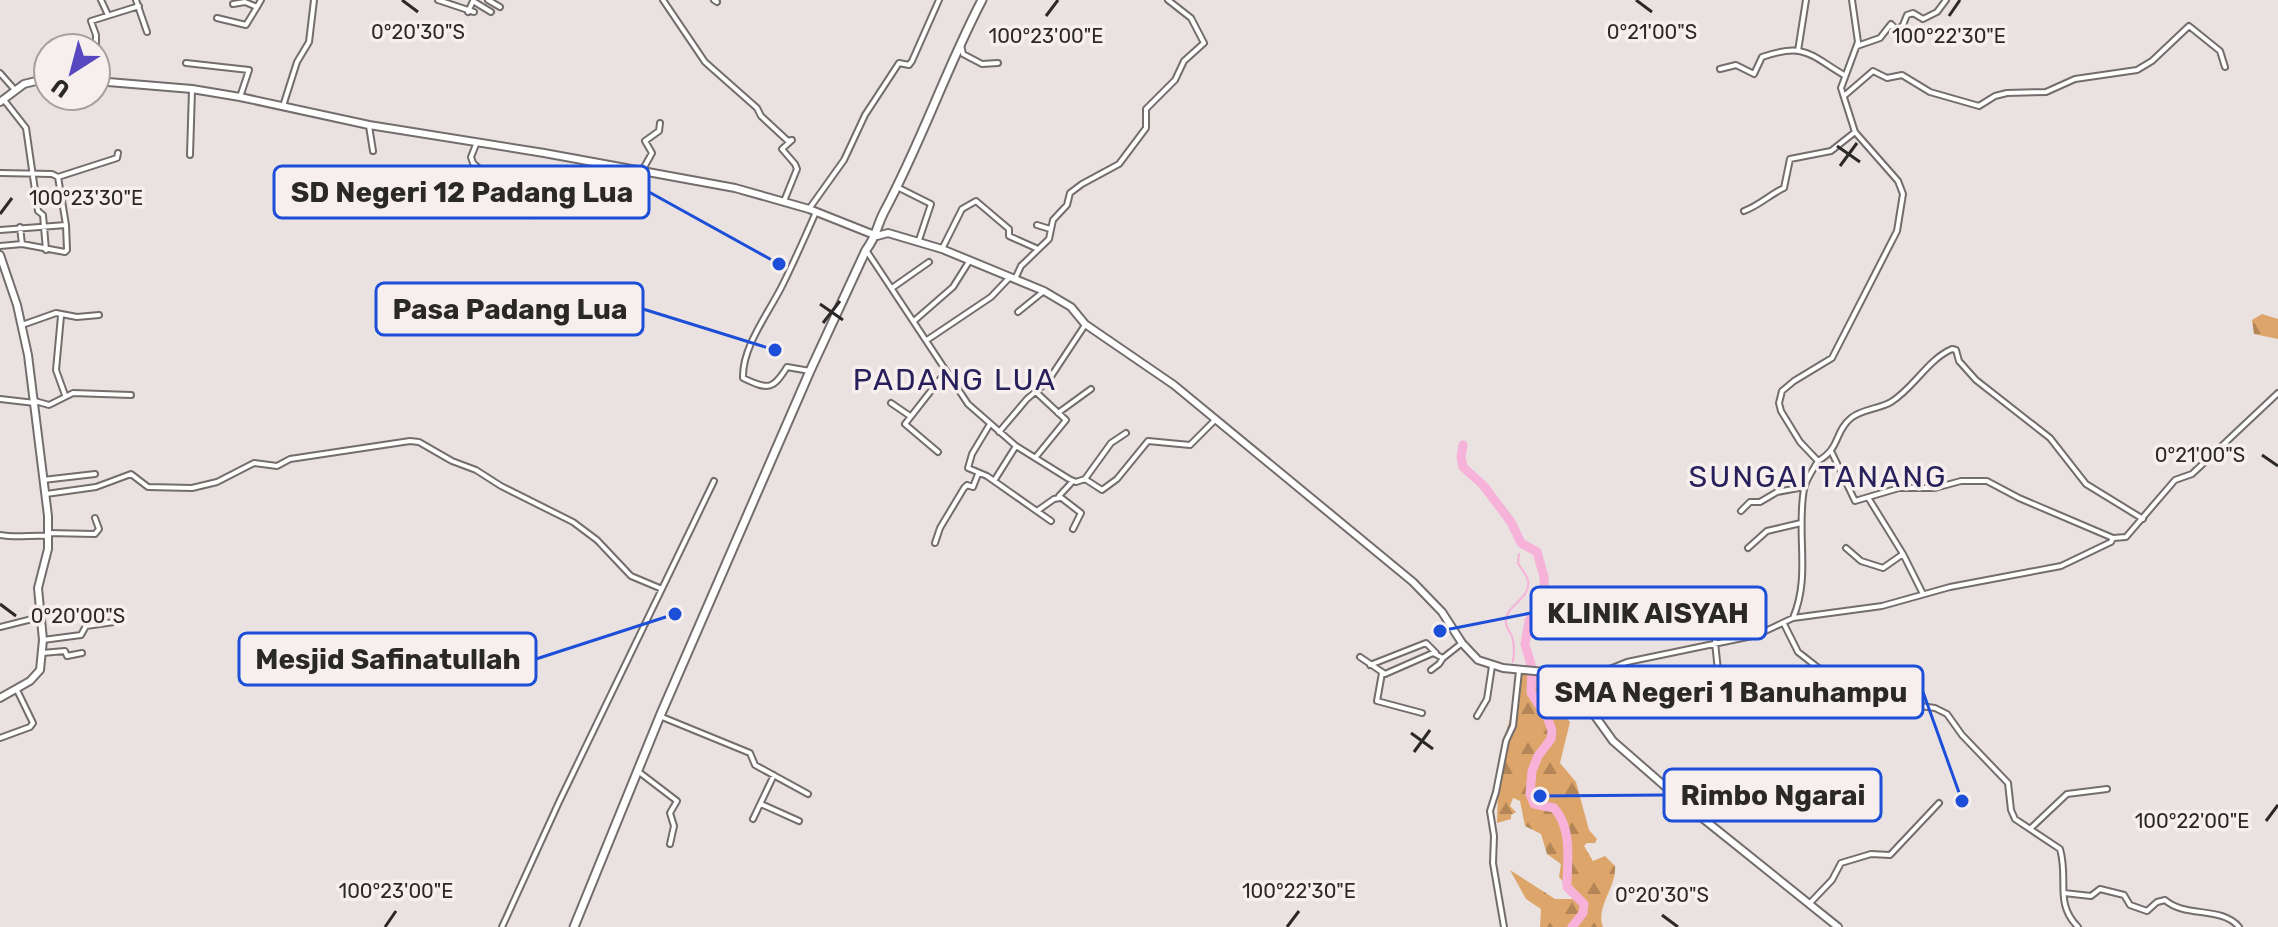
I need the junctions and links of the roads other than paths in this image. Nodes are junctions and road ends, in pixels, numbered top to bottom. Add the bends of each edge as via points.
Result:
1 (101, 0) edge
2 (136, 0) edge
3 (261, 0) edge
4 (314, 0) edge
5 (438, 0) edge
6 (488, 0) edge
7 (663, 0) edge
8 (939, 0) edge
9 (982, 0) edge
10 (1168, 0) edge
11 (1806, 0) edge
12 (1852, 0) edge
13 (1946, 0) edge
14 (233, 4) dead end
15 (139, 6) junction
16 (257, 7) junction
17 (500, 7) dead end
18 (491, 12) dead end
19 (108, 15) junction
20 (217, 18) dead end
21 (95, 32) edge
22 (147, 32) dead end
23 (960, 43) junction
24 (1857, 46) junction
25 (1798, 51) junction
26 (186, 63) dead end
27 (998, 63) dead end
28 (2225, 67) dead end
29 (1720, 69) dead end
30 (0, 73) edge
31 (1844, 75) junction
32 (32, 81) edge
33 (112, 82) edge
34 (192, 89) junction
35 (15, 90) junction
36 (1844, 96) junction
37 (240, 97) junction
38 (2, 100) edge
39 (283, 106) junction
40 (660, 123) dead end
41 (369, 125) junction
42 (1855, 132) junction
43 (477, 142) junction
44 (373, 151) dead end
45 (118, 153) dead end
46 (190, 155) dead end
47 (642, 171) junction
48 (0, 173) edge
49 (34, 176) junction
50 (58, 177) junction
51 (899, 188) junction
52 (784, 201) junction
53 (812, 210) junction
54 (1744, 211) dead end
55 (531, 215) dead end
56 (66, 225) junction
57 (1037, 225) dead end
58 (44, 226) junction
59 (20, 227) junction
60 (1050, 229) junction
61 (0, 230) edge
62 (877, 236) junction
63 (919, 240) junction
64 (22, 244) junction
65 (0, 246) edge
66 (942, 249) junction
67 (1038, 249) junction
68 (46, 250) junction
69 (866, 250) junction
70 (0, 255) edge
71 (970, 260) junction
72 (929, 262) dead end
73 (1013, 278) junction
74 (892, 288) junction
75 (1044, 291) junction
76 (1018, 312) dead end
77 (99, 315) dead end
78 (61, 316) junction
79 (914, 321) junction
80 (1085, 324) junction
81 (22, 325) junction
82 (927, 340) junction
83 (810, 371) junction
84 (947, 374) junction
85 (1091, 389) dead end
86 (1036, 392) junction
87 (2278, 393) edge
88 (65, 395) junction
89 (131, 395) dead end
90 (0, 399) edge
91 (35, 402) junction
92 (891, 403) dead end
93 (1058, 413) junction
94 (910, 416) junction
95 (1216, 419) junction
96 (990, 424) junction
97 (999, 432) junction
98 (1126, 433) dead end
99 (1016, 446) junction
100 (938, 452) dead end
101 (1832, 453) junction
102 (1035, 458) junction
103 (1818, 461) junction
104 (95, 474) dead end
105 (1085, 479) junction
106 (43, 480) junction
107 (714, 481) dead end
108 (974, 481) junction
109 (994, 481) junction
110 (1073, 481) junction
111 (1804, 487) junction
112 (45, 494) junction
113 (1060, 498) junction
114 (1868, 499) junction
115 (1037, 511) junction
116 (1741, 511) dead end
117 (95, 518) dead end
118 (2143, 519) junction
119 (1051, 521) dead end
120 (1801, 523) junction
121 (1073, 529) dead end
122 (48, 534) junction
123 (0, 535) edge
124 (2113, 538) junction
125 (935, 543) dead end
126 (1748, 548) dead end
127 (1846, 548) dead end
128 (1903, 554) junction
129 (662, 589) junction
130 (1923, 594) junction
131 (40, 617) junction
132 (1793, 618) junction
133 (121, 621) dead end
134 (1784, 624) junction
135 (0, 627) edge
136 (43, 640) junction
137 (1715, 642) junction
138 (1462, 643) junction
139 (42, 653) junction
140 (82, 653) dead end
141 (1436, 653) junction
142 (1360, 657) dead end
143 (1443, 658) junction
144 (1370, 665) junction
145 (1492, 666) junction
146 (1520, 668) junction
147 (1431, 670) dead end
148 (1382, 673) junction
149 (1572, 684) junction
150 (20, 688) junction
151 (1720, 690) dead end
152 (0, 698) edge
153 (1422, 713) dead end
154 (660, 716) junction
155 (1477, 716) dead end
156 (0, 738) edge
157 (637, 771) junction
158 (774, 775) junction
159 (2107, 789) dead end
160 (808, 794) dead end
161 (1939, 803) dead end
162 (760, 804) junction
163 (753, 819) dead end
164 (799, 821) dead end
165 (2030, 829) junction
166 (670, 844) dead end
167 (2064, 893) junction
168 (1810, 903) junction
169 (577, 925) edge
170 (502, 927) edge
171 (1504, 927) edge
172 (1838, 927) edge
173 (2078, 927) edge
174 (2239, 927) edge

1 - 19 street
2 - 15 street
3 - 16 street
4 - 39 street via 309,42
5 - 18 street via 471,12 473,1
6 - 17 street
7 - 52 street via 705,62 792,140 782,150 797,169
8 - 53 street via 912,61 899,63
9 - 23 highway
10 - 60 street via 1191,18 1204,43 1146,109 1146,128 1119,164 1074,190
11 - 25 street
12 - 24 street
13 - 24 street via 1937,12 1923,19 1907,15 1897,30 1891,24 1880,38
14 - 16 street
15 - 19 street
15 - 22 street
16 - 20 street via 246,25
19 - 21 street via 91,21
23 - 27 street via 963,54 982,64
23 - 51 highway
24 - 31 street
25 - 29 street via 1762,57 1754,74 1736,65
25 - 31 street via 1818,56
26 - 37 street via 249,70
28 - 36 street via 2220,51 2189,26 2131,73 2075,79 2044,92 2007,93 1979,106 1930,92 1902,75 1887,78 1873,71
30 - 35 street
31 - 36 street
32 - 35 main road
33 - 34 main road
34 - 37 main road
34 - 46 street
35 - 38 main road
36 - 42 street
37 - 39 main road
38 - 49 street via 26,128
39 - 41 main road
40 - 47 street via 659,131 645,141 652,153
41 - 43 main road
41 - 44 street
42 - 54 street via 1831,151 1790,159 1784,188
42 - 103 street via 1898,181 1903,194 1897,231 1832,358 1782,391 1781,411
43 - 47 main road
43 - 55 street via 473,163
45 - 50 street via 117,158
47 - 52 main road
48 - 49 street
49 - 50 street
49 - 58 street
50 - 56 street
51 - 62 highway
51 - 63 street via 931,204
52 - 53 main road
53 - 62 main road
53 - 83 street via 742,375 772,386 787,367
56 - 58 street
56 - 68 street via 65,252
57 - 60 street
58 - 59 street
58 - 68 street
59 - 61 street
59 - 64 street
60 - 67 street via 1049,239
62 - 63 main road via 888,233
62 - 69 highway
63 - 66 main road
64 - 65 street
64 - 68 street
66 - 67 street via 962,209 976,201 1009,229 1009,236
66 - 71 main road
67 - 73 street
69 - 74 street
69 - 83 highway
70 - 81 main road
71 - 73 main road
71 - 79 street via 953,287
72 - 74 street
73 - 75 main road
73 - 82 street
74 - 79 street
75 - 76 street
75 - 80 main road via 1071,307
77 - 78 street
78 - 81 street via 53,313
78 - 88 street via 56,370
79 - 82 street
80 - 86 street
80 - 95 main road
81 - 91 main road
82 - 84 street
83 - 154 highway
84 - 94 street
84 - 96 street
85 - 93 street
86 - 93 street
86 - 97 street
87 - 118 street via 2192,474 2175,480
88 - 89 street
88 - 91 street via 49,405
90 - 91 street
91 - 106 main road
92 - 94 street
93 - 102 street via 1066,421
94 - 100 street via 906,425
95 - 105 street via 1190,445 1148,441 1102,490
95 - 138 main road via 1413,582
96 - 97 street
96 - 108 street via 967,464
97 - 99 street
98 - 105 street via 1105,449
99 - 102 street
99 - 109 street
101 - 103 street
101 - 114 street via 1852,500
101 - 118 street via 1850,418 1890,403 1952,349 1976,380 2050,438 2086,484
102 - 110 street
103 - 111 street
104 - 106 street
105 - 110 street
106 - 112 main road
107 - 129 street
108 - 109 street via 983,474
108 - 125 street via 962,491
109 - 115 street
110 - 113 street
111 - 116 street via 1750,502
111 - 120 street
112 - 122 main road
112 - 129 street via 96,487 131,474 148,487 192,488 258,462 277,466 290,459 419,442 573,522 631,576
113 - 115 street
113 - 121 street via 1081,513
114 - 124 street via 1899,488 1987,481
114 - 128 street
115 - 119 street
117 - 122 street via 95,534
118 - 124 street via 2126,537
120 - 126 street via 1767,531
120 - 132 street via 1804,585
122 - 123 street
122 - 131 main road via 38,588
124 - 130 street via 2061,566
127 - 128 street via 1861,561 1883,568
128 - 130 street
129 - 170 street
130 - 132 street via 1882,606
131 - 135 street
131 - 136 main road
132 - 134 street
133 - 136 street via 86,626 81,635
134 - 137 street
134 - 165 street via 1798,652 1830,677 1947,714 2008,783 2012,815
136 - 139 main road
137 - 149 street via 1627,662
137 - 151 street
138 - 143 street
138 - 145 main road
139 - 140 street
139 - 150 main road via 38,673
141 - 143 street
141 - 144 street via 1426,643
141 - 148 street
142 - 144 street
143 - 147 street
144 - 148 street
145 - 146 main road
145 - 155 street via 1487,699
146 - 149 main road via 1551,673
146 - 171 street via 1513,726 1490,811
148 - 153 street via 1377,701
149 - 168 main road via 1613,741
150 - 152 main road
150 - 156 street via 33,723
154 - 157 highway
154 - 158 street via 750,753 755,765
157 - 166 street via 677,801 670,813
157 - 169 highway
158 - 160 street
158 - 162 street
159 - 165 street via 2067,794
161 - 168 street via 1890,855 1871,854 1841,863
162 - 163 street
162 - 164 street
165 - 167 street via 2060,849
167 - 173 street via 2064,910
167 - 174 street via 2091,896 2100,889 2124,895 2130,905 2147,911 2165,900 2177,909 2230,919
168 - 172 main road

